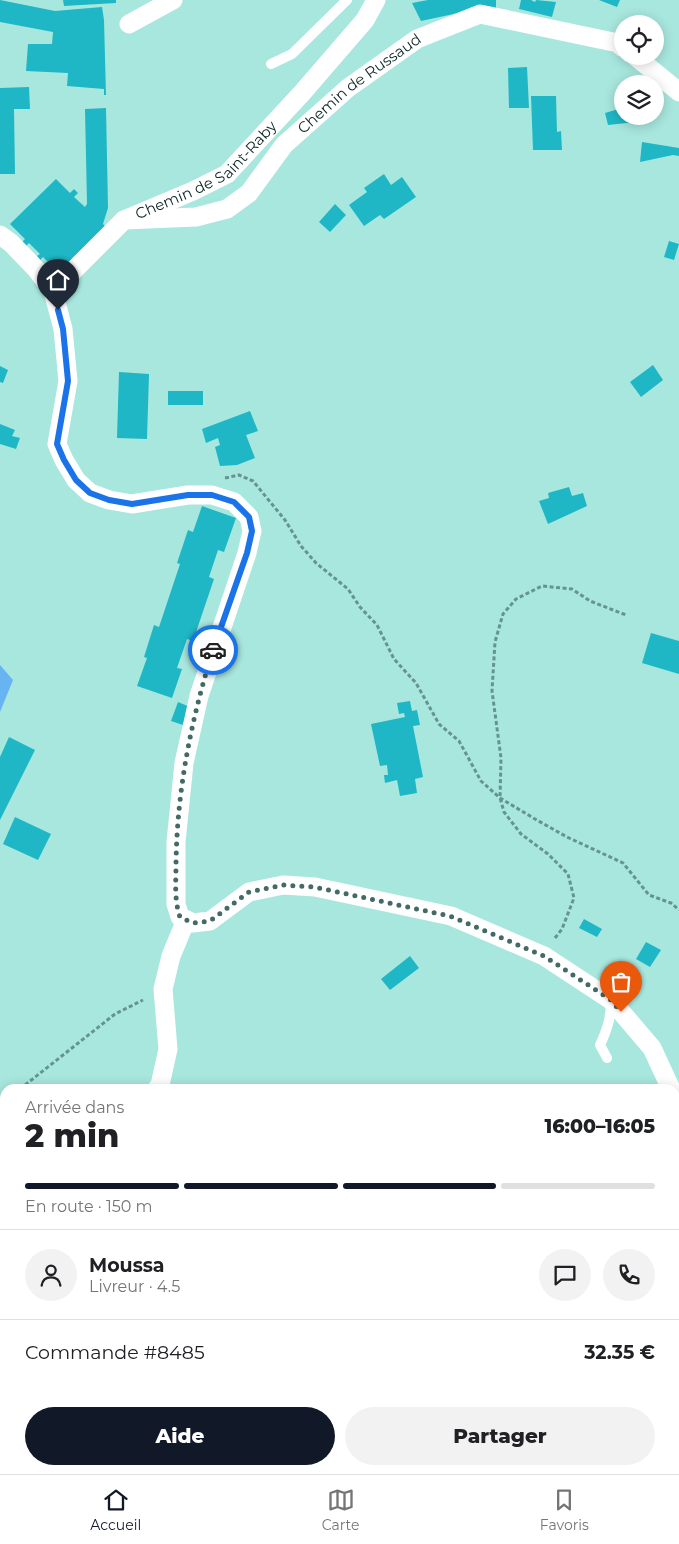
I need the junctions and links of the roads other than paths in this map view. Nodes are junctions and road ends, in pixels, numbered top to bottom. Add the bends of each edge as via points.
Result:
1 (173, 0) edge
2 (347, 0) edge
3 (376, 0) edge
4 (129, 24) dead end
5 (614, 42) edge
6 (270, 64) dead end
7 (646, 65) edge
8 (679, 92) edge
9 (124, 220) junction
10 (0, 235) edge
11 (53, 291) junction
12 (186, 920) junction
13 (611, 1000) junction
14 (607, 1058) dead end
15 (160, 1084) edge
16 (669, 1084) edge

1 - 4 street
2 - 6 lane via 292,54
3 - 9 street, Chemin de Saint-Raby via 365,20 227,174
5 - 9 street, Chemin de Russaud via 480,14 417,39 348,88 284,145 249,193 227,209 196,217
7 - 8 street
9 - 11 street, Chemin de Saint-Raby
10 - 11 street
11 - 12 street via 63,329 68,381 57,444 76,480 90,493 132,504 188,495 212,495 234,502 249,517 252,531 198,696 184,763 176,842 176,904 180,917
12 - 13 street via 193,923 210,921 249,892 283,885 314,887 450,916 542,955
12 - 15 street via 171,956 164,989 168,1049
13 - 14 lane via 611,1015 600,1045
13 - 16 street via 652,1048

